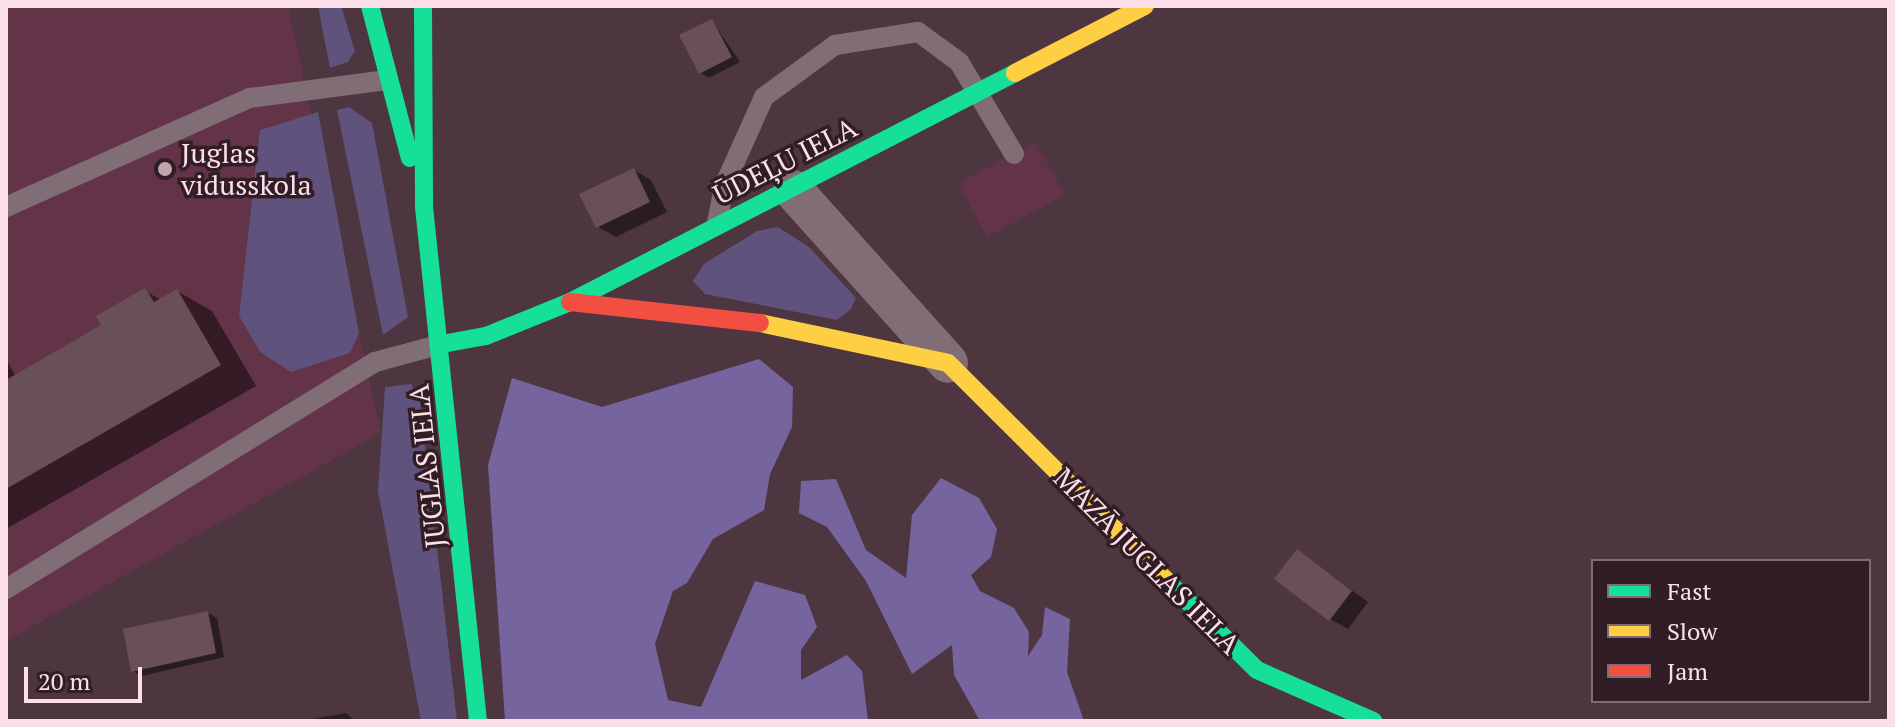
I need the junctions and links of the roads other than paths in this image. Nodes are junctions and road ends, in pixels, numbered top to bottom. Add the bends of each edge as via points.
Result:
1 (370, 6) edge
2 (423, 6) edge
3 (1145, 6) edge
4 (387, 80) junction
5 (980, 90) junction
6 (1014, 154) dead end
7 (793, 190) junction
8 (6, 207) edge
9 (424, 207) junction
10 (716, 227) junction
11 (570, 302) junction
12 (442, 344) junction
13 (948, 363) junction
14 (6, 589) edge
15 (478, 721) edge
16 (1373, 721) edge

1 - 4 street, JUGLAS IELA
2 - 9 street, JUGLAS IELA
3 - 5 street, ŪDEĻU IELA
4 - 8 lane via 250,98
4 - 9 street, JUGLAS IELA
5 - 6 lane
5 - 7 street, ŪDEĻU IELA
5 - 10 lane via 959,62 918,32 835,45 764,97 724,186
7 - 10 street, ŪDEĻU IELA
7 - 13 street, MAZĀ JUGLAS IELA
9 - 12 street, JUGLAS IELA
10 - 11 street, ŪDEĻU IELA
11 - 12 street, ŪDEĻU IELA via 486,336
11 - 13 street via 763,323
12 - 14 lane via 375,362
12 - 15 street, JUGLAS IELA
13 - 16 street, MAZĀ JUGLAS IELA via 1257,670

